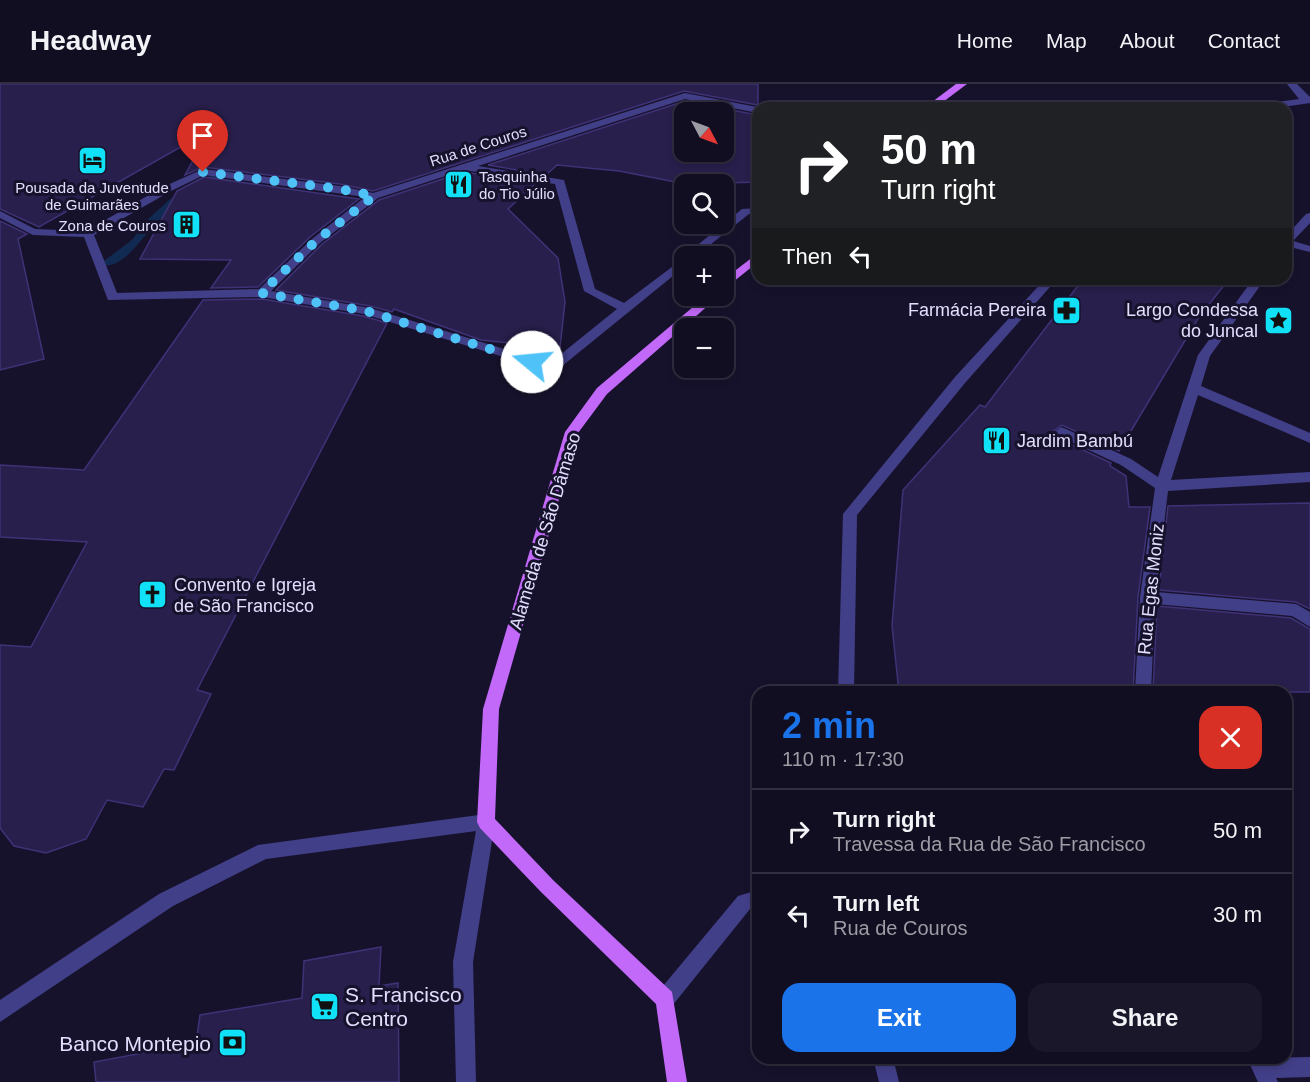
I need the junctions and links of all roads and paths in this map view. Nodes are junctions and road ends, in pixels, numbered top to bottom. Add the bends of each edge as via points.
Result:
1 (681, 84) edge
2 (962, 84) edge
3 (1292, 84) edge
4 (685, 96) junction
5 (1307, 100) edge
6 (937, 102) edge
7 (1292, 102) edge
8 (752, 109) edge
9 (460, 167) junction
10 (374, 196) junction
11 (752, 211) edge
12 (0, 214) edge
13 (1310, 216) edge
14 (88, 234) junction
15 (1292, 236) edge
16 (1292, 244) edge
17 (702, 246) edge
18 (1310, 249) edge
19 (752, 260) edge
20 (674, 269) edge
21 (734, 276) edge
22 (1046, 285) edge
23 (1254, 285) edge
24 (261, 293) junction
25 (701, 306) edge
26 (626, 309) junction
27 (1194, 388) junction
28 (1061, 432) dead end
29 (1310, 438) edge
30 (1310, 477) edge
31 (1162, 486) junction
32 (1148, 597) junction
33 (1310, 621) edge
34 (846, 686) edge
35 (1143, 686) edge
36 (486, 822) junction
37 (752, 900) edge
38 (665, 999) junction
39 (0, 1012) edge
40 (884, 1064) edge
41 (1310, 1067) edge
42 (1262, 1069) edge
43 (466, 1082) edge
44 (677, 1082) edge
45 (889, 1082) edge

1 - 4 street
2 - 6 main road
3 - 5 street
4 - 8 street, Rua de Couros
4 - 9 street, Rua de Couros
5 - 7 street
9 - 10 street, Rua de Couros
9 - 26 street via 560,182 590,291
10 - 14 street via 203,172
10 - 24 street via 316,241
11 - 17 street via 746,211
12 - 14 street via 33,232
13 - 15 street
14 - 24 street via 112,297
16 - 18 street
19 - 21 main road
20 - 26 street
22 - 34 street via 960,380 850,514
23 - 27 street via 1204,355
24 - 26 street via 366,311 552,368
25 - 36 main road, Alameda de São Dâmaso via 602,392 572,432 492,710
27 - 29 street
27 - 31 street
28 - 31 street via 1126,462
30 - 31 street
31 - 32 street, Rua Egas Moniz
32 - 33 street via 1296,610
32 - 35 street, Rua Egas Moniz
36 - 38 main road
36 - 39 street via 264,851 166,900
36 - 43 street, Alameda de São Dâmaso via 463,962
37 - 38 street via 745,902
38 - 44 main road
40 - 45 street
41 - 42 street

